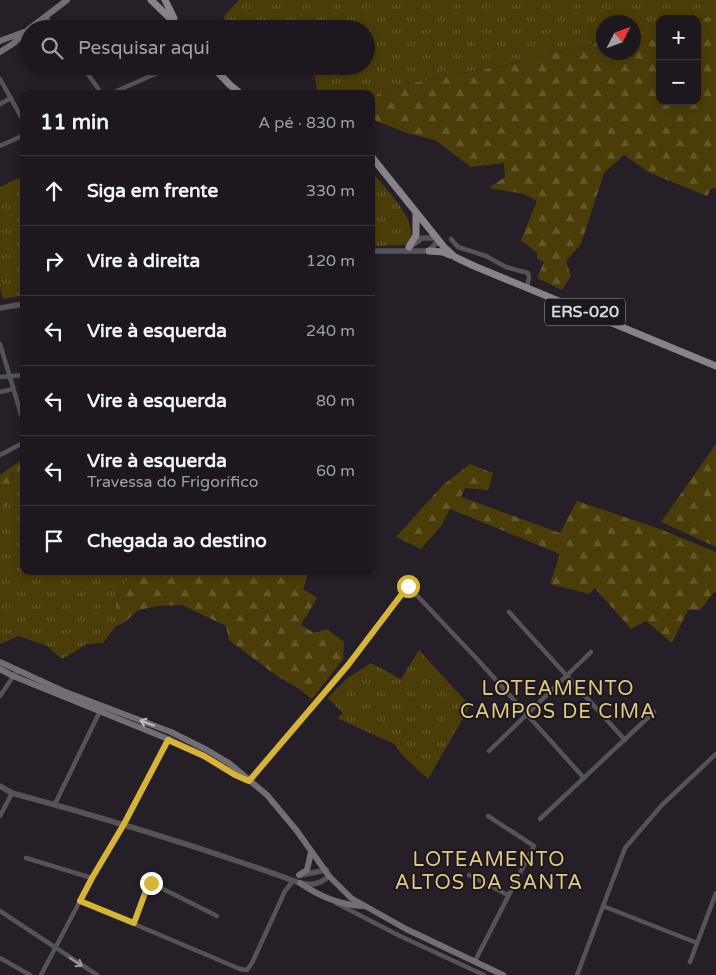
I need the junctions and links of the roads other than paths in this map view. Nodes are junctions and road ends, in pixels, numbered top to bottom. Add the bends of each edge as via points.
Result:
1 (67, 0) edge
2 (150, 0) edge
3 (165, 0) edge
4 (46, 17) junction
5 (42, 20) edge
6 (48, 20) edge
7 (172, 20) edge
8 (176, 20) edge
9 (20, 32) edge
10 (20, 37) edge
11 (0, 41) edge
12 (0, 52) edge
13 (88, 75) edge
14 (153, 75) edge
15 (221, 75) edge
16 (0, 79) edge
17 (99, 90) edge
18 (119, 90) edge
19 (236, 90) edge
20 (11, 98) junction
21 (0, 104) edge
22 (20, 115) edge
23 (20, 137) edge
24 (0, 146) edge
25 (375, 161) edge
26 (416, 214) junction
27 (451, 239) dead end
28 (437, 240) junction
29 (406, 249) junction
30 (465, 249) junction
31 (375, 250) edge
32 (429, 251) junction
33 (457, 258) junction
34 (506, 267) junction
35 (504, 279) junction
36 (526, 288) junction
37 (20, 305) edge
38 (0, 308) edge
39 (0, 344) edge
40 (716, 366) edge
41 (20, 375) edge
42 (0, 376) edge
43 (9, 376) junction
44 (13, 389) junction
45 (0, 392) edge
46 (20, 411) edge
47 (20, 445) edge
48 (0, 455) edge
49 (509, 612) dead end
50 (591, 652) dead end
51 (0, 662) edge
52 (0, 669) edge
53 (14, 674) junction
54 (566, 675) junction
55 (0, 696) edge
56 (103, 705) junction
57 (100, 712) junction
58 (654, 712) dead end
59 (527, 713) junction
60 (171, 732) junction
61 (168, 740) junction
62 (625, 740) junction
63 (489, 751) dead end
64 (716, 754) edge
65 (584, 778) junction
66 (249, 781) junction
67 (0, 786) edge
68 (12, 793) junction
69 (55, 804) junction
70 (0, 816) edge
71 (488, 816) dead end
72 (540, 819) dead end
73 (124, 824) junction
74 (312, 852) junction
75 (26, 858) dead end
76 (327, 873) junction
77 (299, 875) junction
78 (469, 876) dead end
79 (92, 878) junction
80 (293, 880) junction
81 (300, 883) junction
82 (338, 886) junction
83 (716, 893) edge
84 (508, 895) junction
85 (330, 900) junction
86 (80, 901) junction
87 (364, 906) junction
88 (603, 906) junction
89 (0, 910) edge
90 (218, 916) dead end
91 (134, 923) junction
92 (697, 943) junction
93 (56, 948) junction
94 (0, 958) edge
95 (478, 962) junction
96 (690, 962) dead end
97 (477, 974) edge
98 (30, 975) edge
99 (41, 975) edge
100 (97, 975) edge
101 (484, 975) edge
102 (503, 975) edge
103 (577, 975) edge

1 - 4 main road
2 - 7 main road
3 - 8 main road
4 - 5 main road
4 - 6 street
9 - 11 main road
10 - 12 main road
13 - 17 street
14 - 18 street
15 - 19 main road
16 - 20 street
20 - 21 street
20 - 22 street
23 - 24 street
25 - 26 main road, ERS-020
26 - 28 main road, ERS-020
26 - 29 main road via 416,234
27 - 30 street
28 - 29 street via 422,238
28 - 32 street
28 - 33 main road, ERS-020
29 - 31 street
29 - 32 street
30 - 33 street
30 - 34 street
32 - 33 main road
33 - 35 main road, ERS-020
34 - 35 street
34 - 36 street via 528,273
35 - 36 main road, ERS-020
36 - 40 main road, ERS-020
37 - 38 street
39 - 43 street
41 - 43 street
42 - 43 street
43 - 44 street
44 - 45 street
44 - 46 street
47 - 48 street
49 - 54 street
50 - 54 street
51 - 53 main road
52 - 53 main road
53 - 55 street
53 - 56 main road
53 - 57 main road
54 - 59 street
54 - 62 street
56 - 57 street
60 -> 56 main road
57 - 61 main road
57 - 69 street
58 - 62 street
59 - 63 street
59 - 65 street
59 - 66 street via 409,585 348,665
60 - 61 street
60 - 66 main road via 229,763
61 - 66 main road
61 - 73 street
62 - 65 street
64 - 88 street via 662,805 625,848
65 - 72 street
66 - 74 main road via 283,813
67 - 68 street
68 - 69 street
68 - 70 street
69 - 73 street
71 - 84 street via 534,846
73 - 79 street
73 - 80 street
74 - 76 main road
74 - 77 main road via 306,870
75 - 79 street
76 - 77 street
76 - 81 street via 321,882 311,886
76 - 82 main road
77 - 80 street
78 - 84 street
79 - 86 street
80 - 81 street
80 - 91 street via 247,970
81 - 85 main road
82 - 85 main road via 336,896
82 - 87 main road
83 - 92 street
84 - 95 street
85 - 87 main road
85 - 97 street
86 - 91 street
86 - 93 street
87 - 95 main road
88 - 92 street
88 - 103 street
89 - 93 street
90 - 91 street via 151,883
92 - 96 street
93 - 99 street
93 -> 100 street
94 - 98 street
95 - 97 street
95 - 102 main road
97 - 101 street

